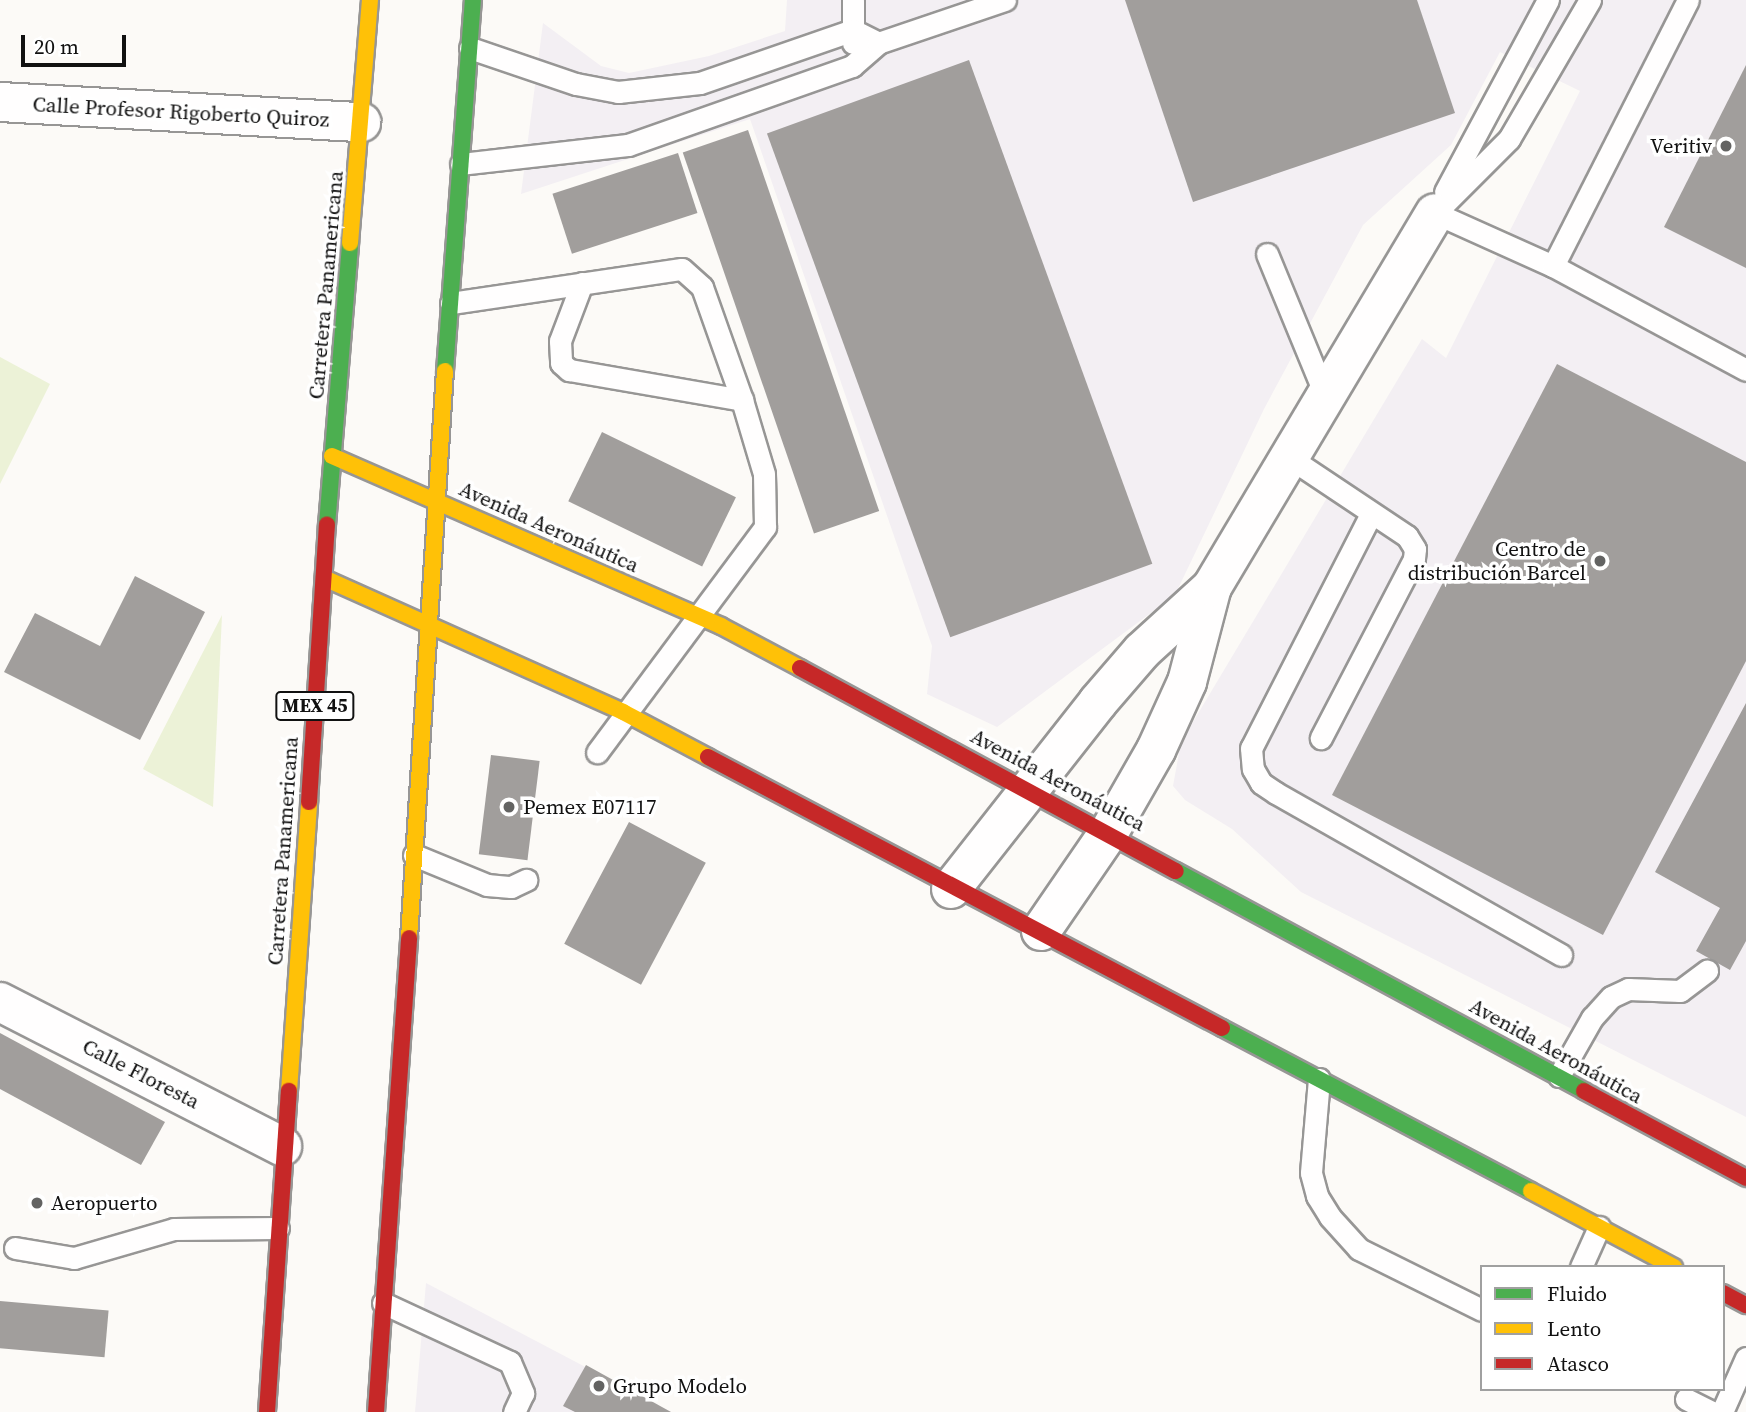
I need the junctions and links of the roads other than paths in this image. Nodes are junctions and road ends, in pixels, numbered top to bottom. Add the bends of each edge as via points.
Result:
1 (370, 0) edge
2 (473, 0) edge
3 (853, 0) edge
4 (1005, 0) edge
5 (1548, 0) edge
6 (1590, 0) edge
7 (1688, 0) edge
8 (853, 30) junction
9 (878, 43) junction
10 (470, 48) junction
11 (852, 66) junction
12 (700, 83) junction
13 (0, 102) edge
14 (709, 119) junction
15 (361, 122) junction
16 (461, 164) junction
17 (1434, 213) junction
18 (1267, 254) dead end
19 (1553, 266) junction
20 (583, 283) junction
21 (451, 303) junction
22 (1746, 370) edge
23 (1325, 395) junction
24 (742, 400) junction
25 (332, 456) junction
26 (1287, 456) junction
27 (436, 500) junction
28 (1371, 514) junction
29 (324, 578) junction
30 (1212, 587) junction
31 (700, 616) junction
32 (426, 625) junction
33 (623, 712) junction
34 (1321, 738) dead end
35 (597, 752) dead end
36 (1028, 787) junction
37 (1110, 832) junction
38 (414, 855) junction
39 (526, 880) dead end
40 (951, 889) junction
41 (1041, 931) junction
42 (1561, 956) dead end
43 (1707, 971) dead end
44 (0, 1002) edge
45 (1559, 1076) junction
46 (1319, 1079) junction
47 (282, 1146) junction
48 (1746, 1178) edge
49 (1599, 1227) junction
50 (278, 1228) junction
51 (16, 1248) dead end
52 (1582, 1265) edge
53 (1670, 1265) edge
54 (1725, 1296) edge
55 (383, 1303) junction
56 (1746, 1305) edge
57 (1480, 1309) edge
58 (1746, 1358) edge
59 (1687, 1400) edge
60 (267, 1412) edge
61 (376, 1412) edge
62 (514, 1412) edge
63 (1712, 1412) edge
64 (1722, 1412) edge

1 - 15 main road, Carretera Panamericana / MEX 45
2 - 10 main road
3 - 8 lane
4 - 9 lane
5 - 17 lane
6 - 17 lane via 1509,139
7 - 19 lane
8 - 9 lane
8 - 11 lane
8 - 12 lane
9 - 11 lane
10 - 12 lane via 576,84 618,92
10 - 16 main road
11 - 14 lane
12 - 14 lane
13 - 15 street, Calle Profesor Rigoberto Quiroz
14 - 16 lane via 628,145
15 - 25 main road, Carretera Panamericana / MEX 45
16 - 21 main road
17 - 19 lane
17 - 23 street
18 - 23 lane
19 - 22 lane
20 - 21 lane
20 - 24 lane via 673,268 697,279
20 - 24 lane via 560,341 561,363 569,370
21 - 27 main road
23 - 26 street
24 - 31 lane via 764,474 765,527
25 - 27 main road, Avenida Aeronáutica
25 - 29 main road, Carretera Panamericana / MEX 45
26 - 28 lane
26 - 30 street
27 - 31 main road, Avenida Aeronáutica
27 - 32 main road
28 - 34 lane via 1413,542 1414,559
28 - 42 lane via 1251,748 1253,769 1261,783 1276,793
29 - 32 main road
29 - 47 main road, Carretera Panamericana / MEX 45
30 - 36 street via 1142,651
30 - 37 street via 1187,682
31 - 33 lane
31 - 36 main road, Avenida Aeronáutica
32 - 33 main road
32 - 38 main road
33 - 35 lane
33 - 40 main road
36 - 37 main road, Avenida Aeronáutica
36 - 40 street
37 - 41 street
37 - 45 main road, Avenida Aeronáutica
38 - 39 lane via 487,885 511,887
38 - 55 main road
40 - 41 main road
41 - 46 main road
43 - 45 lane via 1680,991 1628,989 1611,997 1592,1017
44 - 47 street, Calle Floresta
45 - 48 main road, Avenida Aeronáutica
46 - 49 main road
46 - 57 lane via 1311,1173 1317,1196 1330,1217 1359,1249
47 - 50 main road, Carretera Panamericana / MEX 45
49 - 52 lane
49 - 53 main road
50 - 51 lane via 174,1228 74,1258
50 - 60 main road, Carretera Panamericana / MEX 45
54 - 56 main road
55 - 61 main road
55 - 62 lane via 510,1362 523,1393
58 - 64 lane
59 - 63 lane

